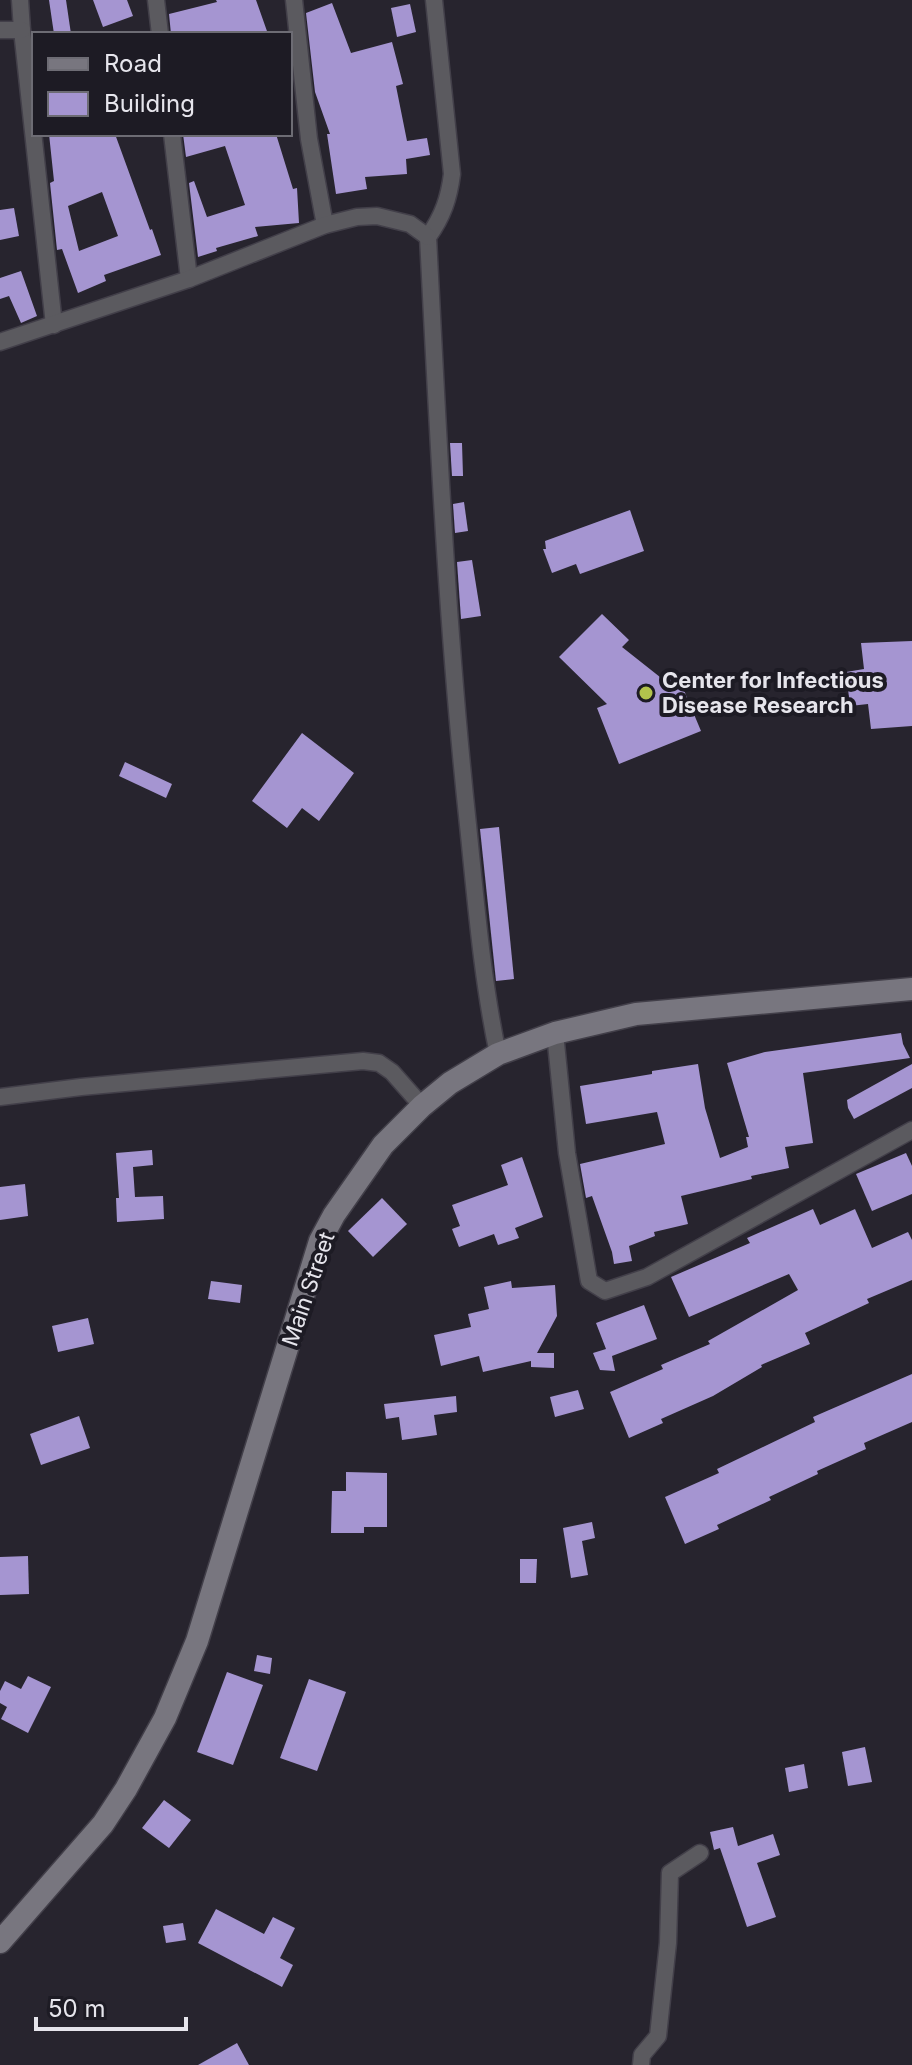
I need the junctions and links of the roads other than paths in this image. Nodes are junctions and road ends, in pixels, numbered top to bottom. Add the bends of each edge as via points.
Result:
1 (20, 0) edge
2 (156, 0) edge
3 (294, 0) edge
4 (434, 0) edge
5 (0, 30) edge
6 (22, 30) junction
7 (160, 32) edge
8 (32, 122) edge
9 (33, 136) edge
10 (172, 136) edge
11 (325, 225) junction
12 (428, 237) junction
13 (189, 279) junction
14 (54, 325) junction
15 (0, 342) edge
16 (912, 989) edge
17 (555, 1033) junction
18 (498, 1054) junction
19 (0, 1097) edge
20 (422, 1106) junction
21 (912, 1130) edge
22 (700, 1853) dead end
23 (0, 1942) edge
24 (641, 2065) edge

1 - 6 street
2 - 7 street
3 - 11 street via 309,139
4 - 12 street via 452,174 440,221
5 - 6 street
6 - 8 street
9 - 14 street
10 - 13 street
11 - 12 street via 377,216 410,224
11 - 13 street
12 - 18 street via 459,745 487,1002
13 - 14 street
14 - 15 street
16 - 17 main road, Main Street via 636,1014
17 - 18 main road, Main Street
17 - 21 street via 567,1153 589,1281 605,1291 647,1277
18 - 20 main road, Main Street
19 - 20 street via 363,1061 392,1072
20 - 23 main road, Main Street via 383,1145 320,1241 197,1641 165,1718 103,1824
22 - 24 street via 670,1873 658,2036 642,2055

